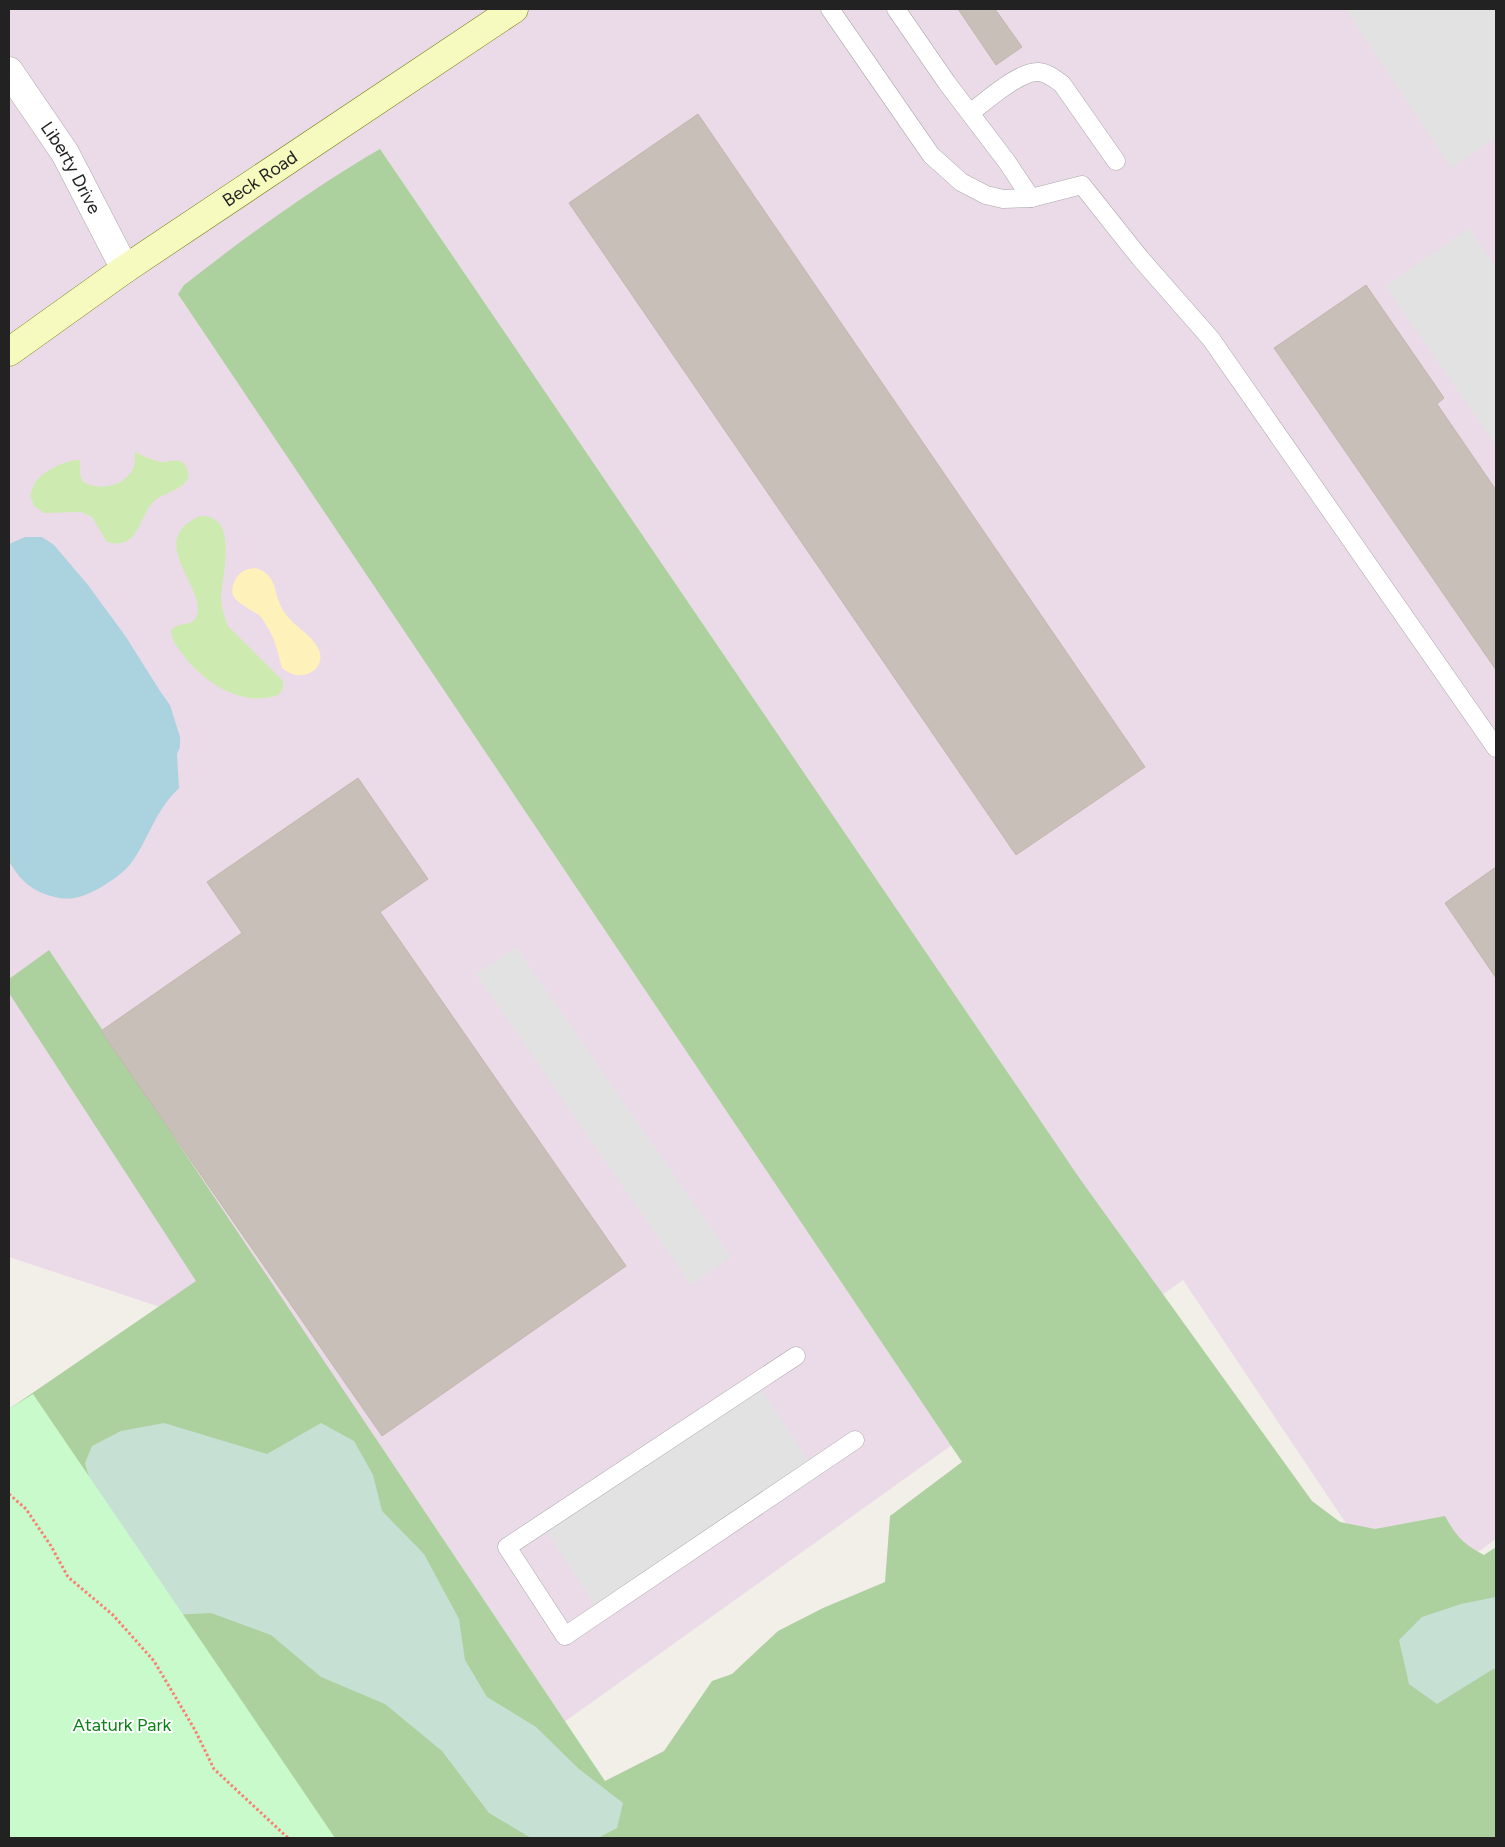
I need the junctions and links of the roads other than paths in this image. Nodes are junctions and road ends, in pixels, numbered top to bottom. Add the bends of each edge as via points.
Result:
1 (514, 9) edge
2 (830, 9) edge
3 (896, 9) edge
4 (9, 70) edge
5 (970, 113) junction
6 (1116, 161) dead end
7 (1031, 198) junction
8 (125, 270) junction
9 (9, 352) edge
10 (1496, 748) edge
11 (796, 1356) dead end
12 (855, 1440) dead end

1 - 8 street, Beck Road
2 - 7 lane via 931,155 961,182 986,195 1003,199
3 - 5 lane
4 - 8 street, Liberty Drive via 65,153
5 - 6 lane via 1018,77 1037,71 1051,75 1062,84
5 - 7 lane
7 - 10 lane via 1082,185 1211,339
8 - 9 street, Beck Road
11 - 12 lane via 507,1547 565,1636

